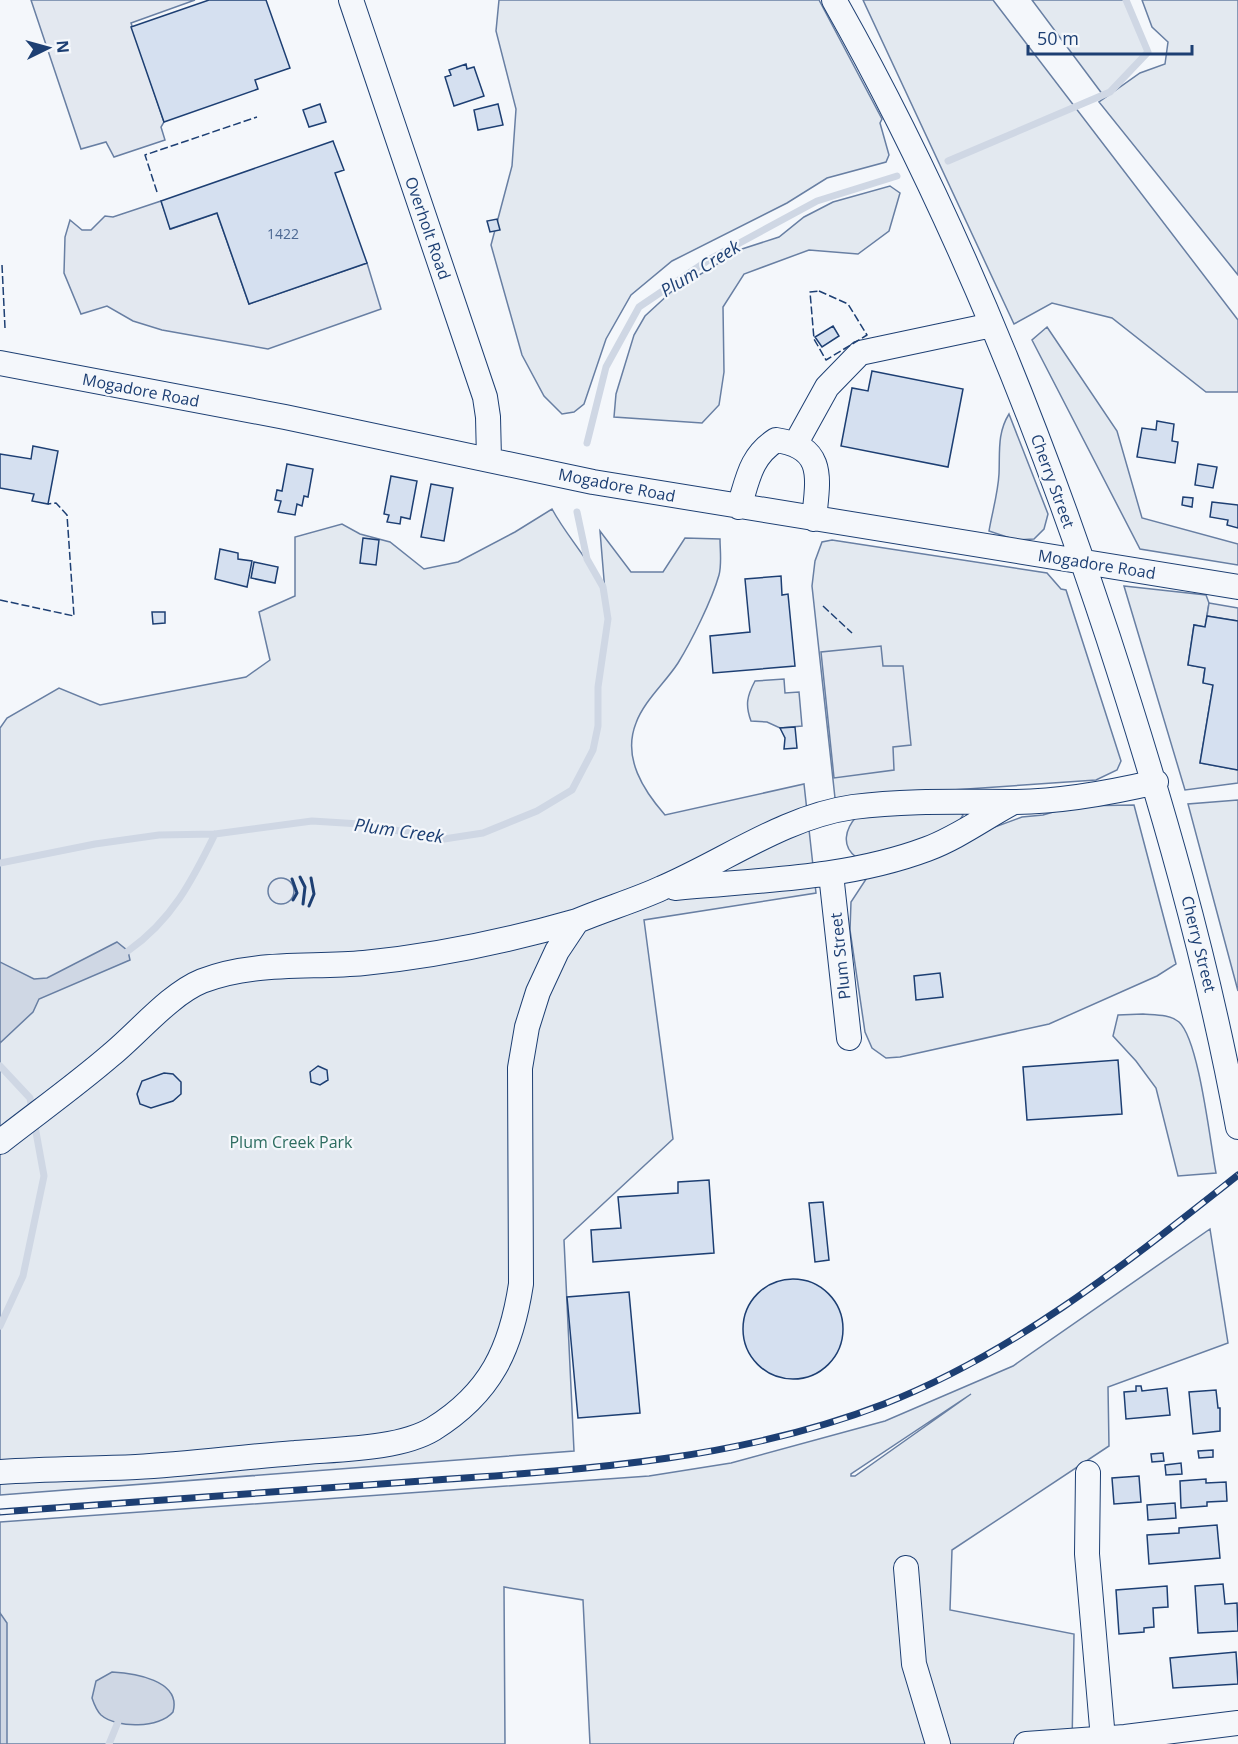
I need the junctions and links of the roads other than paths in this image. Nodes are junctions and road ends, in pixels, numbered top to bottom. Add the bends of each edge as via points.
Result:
1 (351, 0) edge
2 (834, 0) edge
3 (992, 325) junction
4 (0, 363) edge
5 (796, 443) junction
6 (489, 459) junction
7 (739, 507) junction
8 (813, 519) junction
9 (1083, 562) junction
10 (1238, 587) edge
11 (1156, 782) junction
12 (1014, 802) junction
13 (831, 874) junction
14 (661, 889) junction
15 (577, 921) junction
16 (849, 1038) dead end
17 (1238, 1127) edge
18 (0, 1142) edge
19 (0, 1472) edge
20 (1088, 1473) dead end
21 (906, 1568) dead end
22 (1238, 1723) edge
23 (1103, 1739) junction
24 (938, 1744) edge
25 (1026, 1744) edge

1 - 6 street, Overholt Road via 485,397
2 - 3 street, Cherry Street via 908,141
3 - 5 street via 860,353 827,387
3 - 9 street, Cherry Street
4 - 6 street, Mogadore Road
5 - 7 street via 776,440 761,450
5 - 8 street via 811,457 818,477
6 - 7 street, Mogadore Road
7 - 8 street, Mogadore Road
8 - 9 street, Mogadore Road
9 - 10 street, Mogadore Road
9 - 11 street, Cherry Street
11 - 12 street via 1100,794
11 - 17 street, Cherry Street via 1202,954
12 - 13 street via 929,849
12 - 14 street via 976,800 852,807 806,818
13 - 14 street
13 - 16 street, Plum Street
14 - 15 street
15 - 18 street via 510,940 421,957 253,968 200,982
15 - 19 street via 557,951 527,1027 520,1068 521,1284 507,1346 492,1376 476,1396 431,1430 410,1440 137,1467
20 - 23 street via 1087,1554
21 - 24 street via 914,1664
22 - 23 street
23 - 25 street

